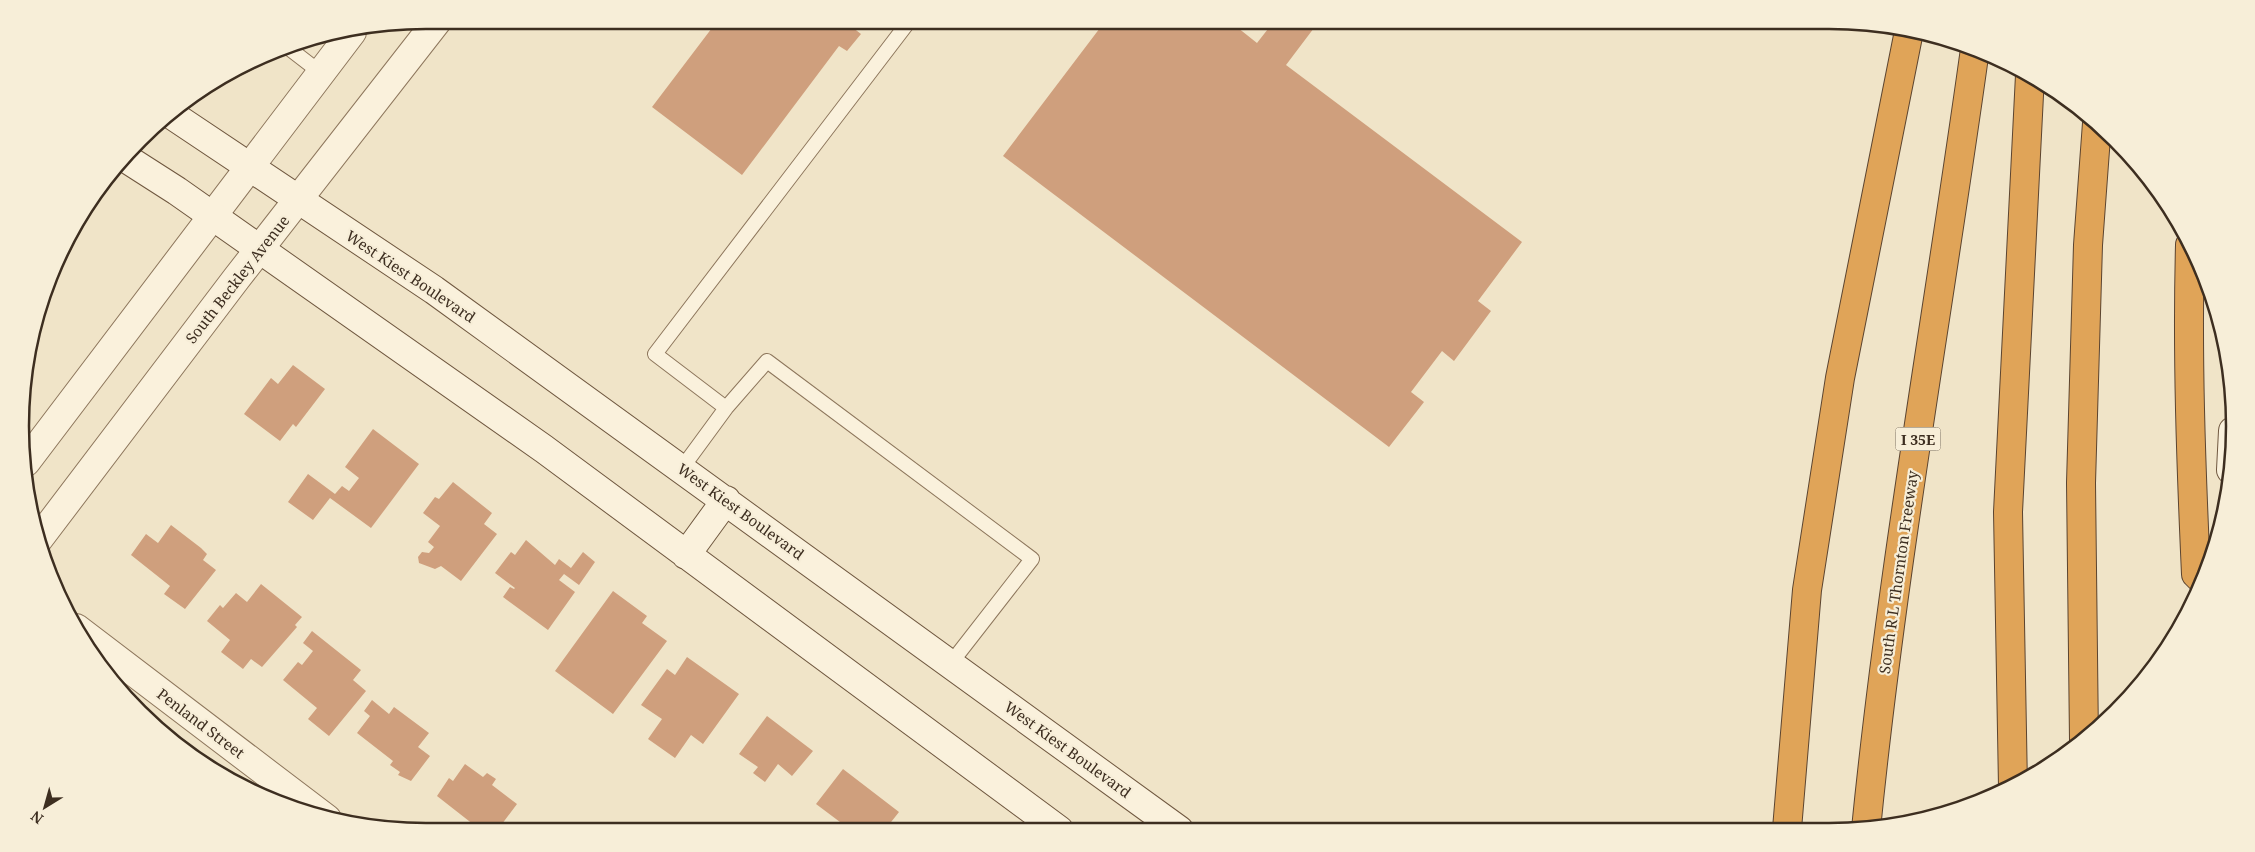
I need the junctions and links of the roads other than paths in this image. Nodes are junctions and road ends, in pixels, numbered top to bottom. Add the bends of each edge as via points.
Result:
1 (431, 29) edge
2 (903, 29) edge
3 (349, 36) edge
4 (1908, 36) edge
5 (293, 52) edge
6 (1974, 56) edge
7 (321, 73) junction
8 (2030, 83) edge
9 (176, 118) edge
10 (2096, 132) edge
11 (130, 161) edge
12 (249, 167) junction
13 (298, 199) junction
14 (211, 216) junction
15 (258, 250) junction
16 (2190, 260) edge
17 (726, 408) junction
18 (30, 456) edge
19 (682, 468) junction
20 (726, 500) junction
21 (43, 533) edge
22 (686, 555) junction
23 (2197, 575) edge
24 (91, 640) edge
25 (951, 663) junction
26 (2084, 731) edge
27 (2013, 778) edge
28 (309, 806) edge
29 (1867, 821) edge
30 (1050, 823) edge
31 (1168, 823) edge
32 (1788, 823) edge

1 - 13 main road, South Beckley Avenue
2 - 17 lane via 655,354
3 - 7 main road
4 - 32 highway via 1840,378 1807,590
5 - 7 lane
6 - 29 highway, South R L Thornton Freeway / I 35E via 1898,570
7 - 12 main road
8 - 27 highway via 2008,512
9 - 12 main road, West Kiest Boulevard
10 - 26 highway via 2088,245 2081,483
11 - 14 main road
12 - 13 main road, West Kiest Boulevard
12 - 14 main road
13 - 15 main road, South Beckley Avenue
13 - 19 main road, West Kiest Boulevard via 434,290
14 - 15 main road
14 - 18 main road
15 - 21 main road, South Beckley Avenue
15 - 22 main road via 544,449
16 - 23 highway via 2188,344
17 - 19 lane
17 - 25 lane via 767,361 1032,559
19 - 20 main road, West Kiest Boulevard
20 - 22 main road
20 - 25 main road, West Kiest Boulevard
22 - 30 main road
24 - 28 main road, Penland Street
25 - 31 main road, West Kiest Boulevard

